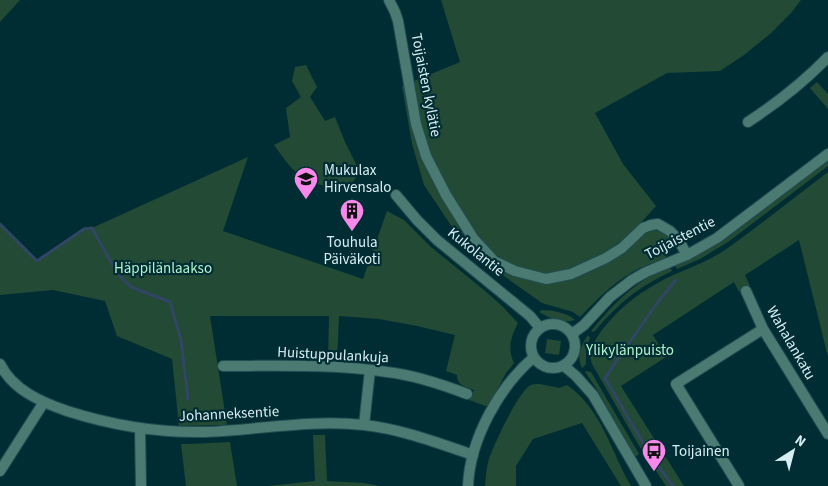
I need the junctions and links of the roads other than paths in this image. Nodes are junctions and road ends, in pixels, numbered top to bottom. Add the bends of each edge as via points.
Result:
1 (389, 0) edge
2 (828, 57) edge
3 (748, 122) dead end
4 (828, 154) edge
5 (396, 195) dead end
6 (686, 255) junction
7 (746, 291) dead end
8 (540, 328) junction
9 (763, 329) junction
10 (572, 334) junction
11 (534, 356) junction
12 (0, 364) edge
13 (223, 366) dead end
14 (564, 366) junction
15 (370, 370) junction
16 (467, 394) dead end
17 (44, 402) junction
18 (364, 425) junction
19 (140, 428) junction
20 (828, 434) edge
21 (473, 455) junction
22 (0, 471) edge
23 (141, 486) edge
24 (468, 486) edge
25 (646, 486) edge
26 (739, 486) edge

1 - 6 street, Toijaisten kylätie via 398,21 416,124 426,156 473,238 494,261 546,279 571,274 622,248 643,228 658,224 678,239
2 - 3 street via 807,78
4 - 6 street, Toijaistentie via 717,238
5 - 8 street, Kukolantie via 437,240 530,316
6 - 10 street, Toijaistentie via 632,280
7 - 9 street, Wahalankatu
8 - 10 street via 558,324
8 - 11 street via 531,341
9 - 20 street, Wahalankatu
9 - 26 street via 676,384
10 - 14 street via 575,349
11 - 14 street via 547,367
11 - 21 street via 502,391
12 - 17 street, Johanneksentie via 18,385
13 - 15 street, Huistuppulankuja
14 - 25 street via 593,395
15 - 16 street, Huistuppulankuja via 435,382
15 - 18 street
17 - 19 street, Johanneksentie via 86,417
17 - 22 street
18 - 19 street, Johanneksentie via 309,424 195,432
18 - 21 street, Johanneksentie via 417,436
19 - 23 street
21 - 24 street

